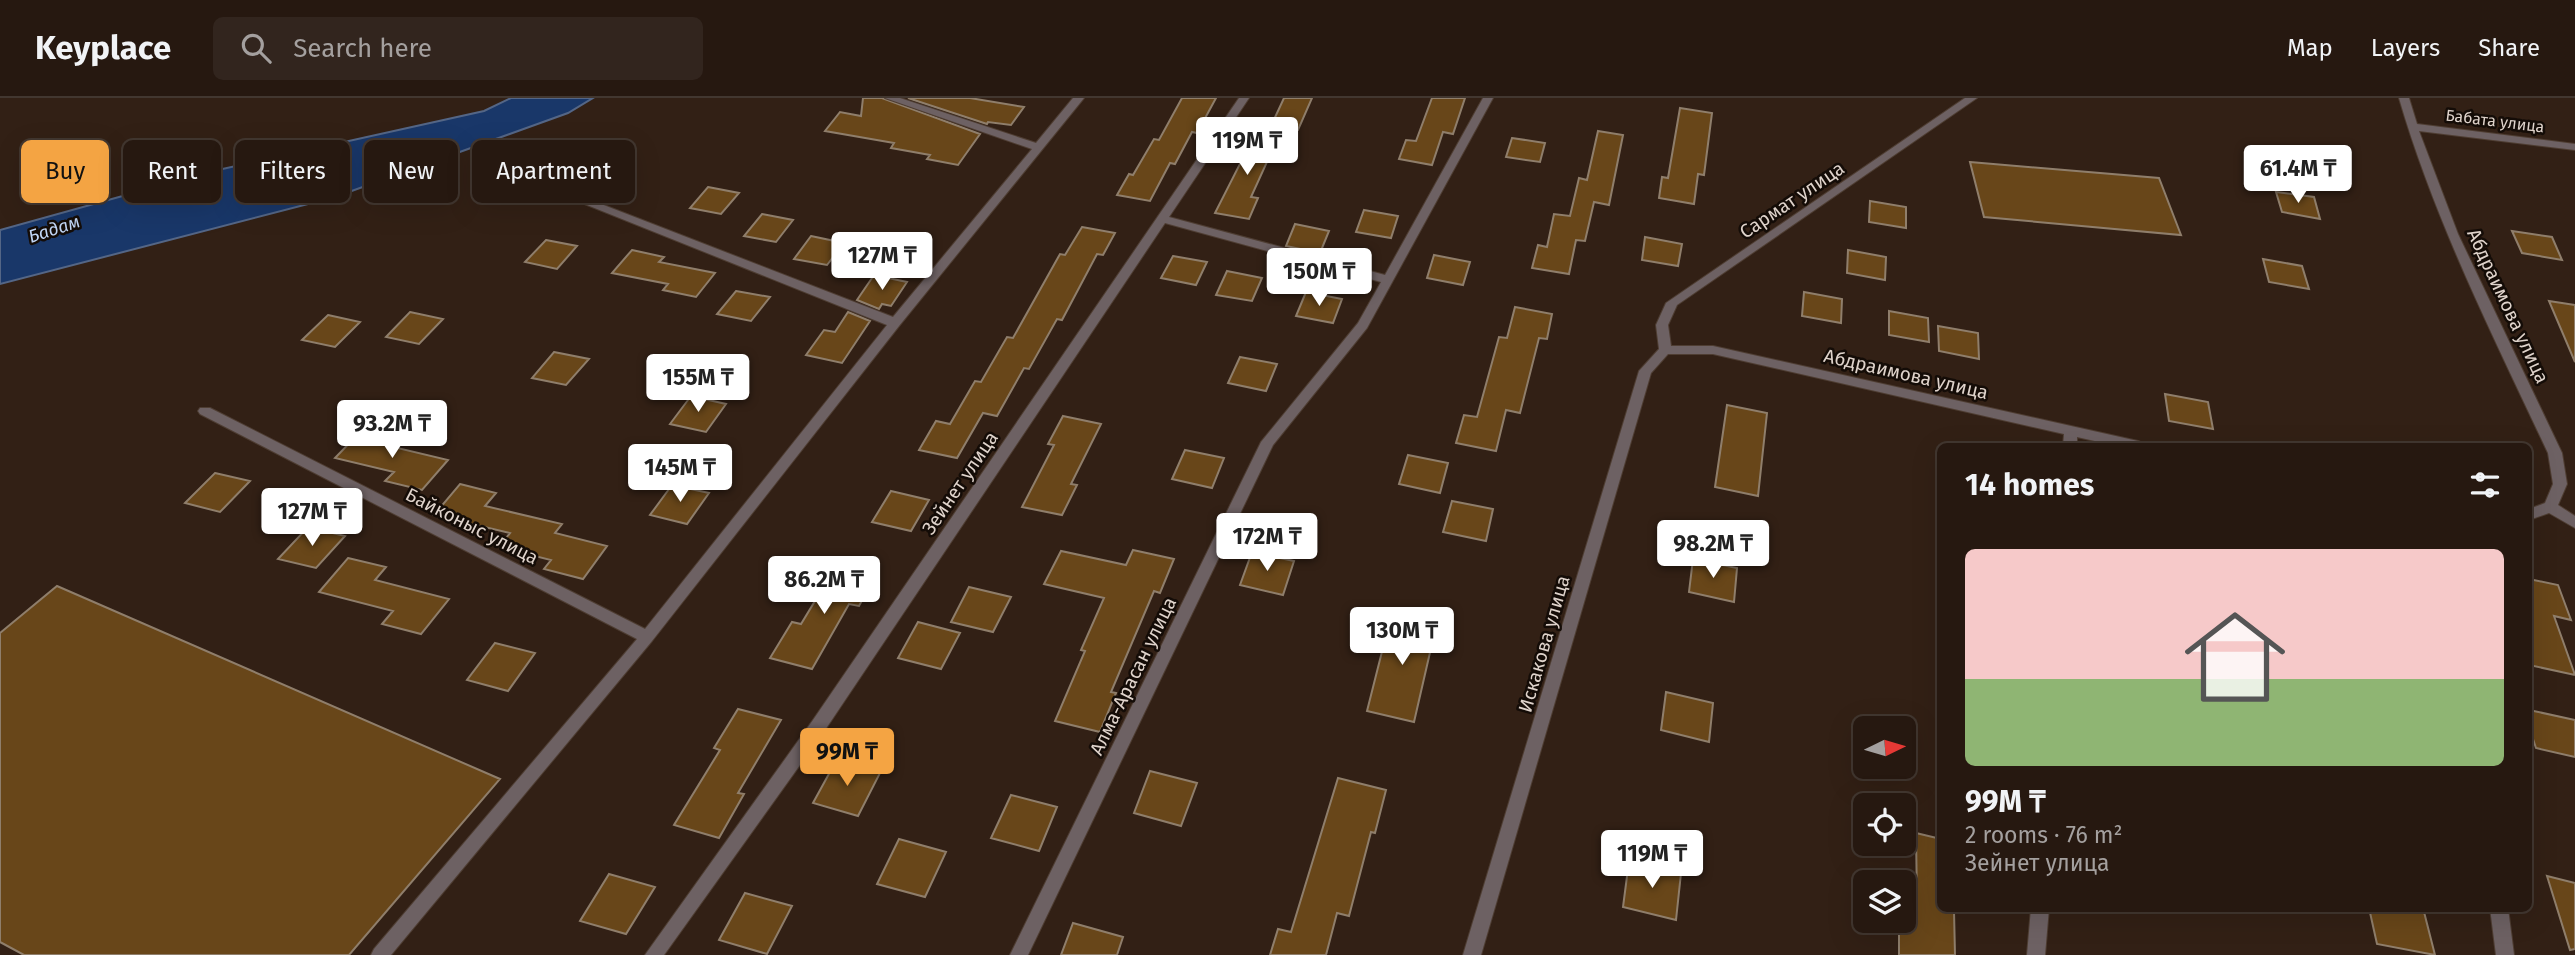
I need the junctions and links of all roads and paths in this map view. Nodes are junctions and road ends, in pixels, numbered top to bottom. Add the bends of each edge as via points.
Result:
1 (890, 98) edge
2 (1079, 98) edge
3 (1244, 98) edge
4 (1488, 98) edge
5 (1972, 98) edge
6 (2404, 98) edge
7 (2412, 127) junction
8 (1037, 147) junction
9 (2575, 147) edge
10 (589, 203) edge
11 (1163, 219) junction
12 (1389, 280) junction
13 (895, 323) junction
14 (1665, 350) junction
15 (205, 411) dead end
16 (2071, 431) junction
17 (2070, 443) edge
18 (2125, 443) edge
19 (2550, 507) junction
20 (2532, 514) edge
21 (2575, 523) edge
22 (647, 637) junction
23 (2039, 912) edge
24 (2500, 912) edge
25 (380, 955) edge
26 (654, 955) edge
27 (1019, 955) edge
28 (1472, 955) edge
29 (2036, 955) edge
30 (2505, 955) edge

1 - 8 street
2 - 8 street
3 - 11 street, Зейнет улица
4 - 12 street, Алма-Арасан улица
5 - 14 street, Сармат улица via 1672,303 1662,325
6 - 7 street, Абдраимова улица
7 - 9 street, Бабата улица
7 - 19 street, Абдраимова улица via 2452,232 2554,453 2560,484
8 - 13 street
10 - 13 street
11 - 12 street
11 - 26 street, Зейнет улица via 819,725
12 - 27 street, Алма-Арасан улица via 1363,325 1268,442
13 - 22 street
14 - 16 street, Абдраимова улица via 1713,350
14 - 28 street, Искакова улица via 1645,371
15 - 22 street, Байконыс улица
16 - 17 street
16 - 18 street, Абдраимова улица
19 - 20 street
19 - 21 street
22 - 25 street
23 - 29 street
24 - 30 street

